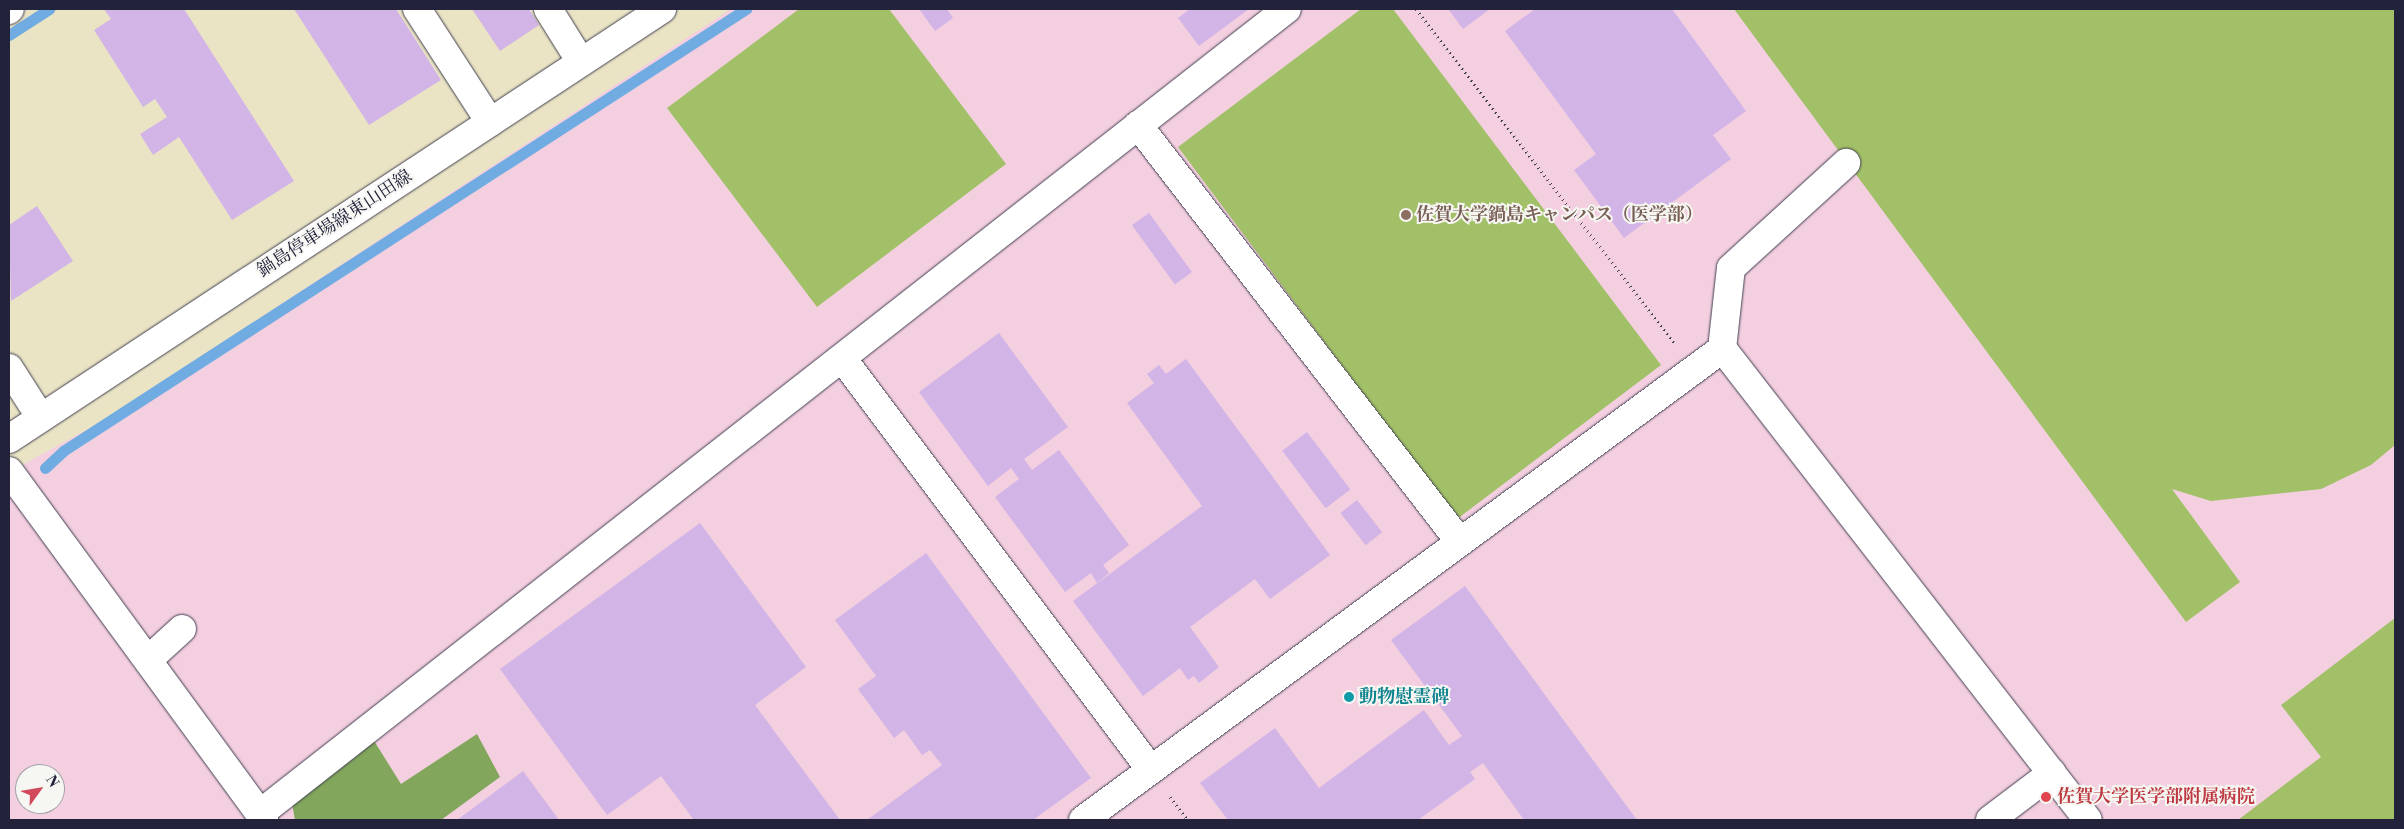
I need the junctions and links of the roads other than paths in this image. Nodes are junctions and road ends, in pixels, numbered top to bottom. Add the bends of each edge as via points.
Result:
1 (417, 9) edge
2 (548, 9) edge
3 (662, 9) edge
4 (1287, 9) edge
5 (581, 62) junction
6 (490, 122) junction
7 (1138, 126) junction
8 (1846, 163) dead end
9 (1722, 348) junction
10 (842, 358) junction
11 (9, 368) edge
12 (41, 418) junction
13 (9, 439) edge
14 (9, 471) edge
15 (1460, 542) junction
16 (182, 629) dead end
17 (148, 660) junction
18 (1150, 770) junction
19 (2052, 773) junction
20 (263, 816) edge
21 (1084, 820) edge
22 (1990, 820) edge
23 (2088, 820) edge

1 - 6 main road
2 - 5 main road
3 - 5 main road, 鍋島停車場線東山田線
4 - 7 main road
5 - 6 main road, 鍋島停車場線東山田線
6 - 12 main road, 鍋島停車場線東山田線
7 - 10 main road
7 - 15 main road
8 - 9 main road via 1731,268
9 - 15 main road
9 - 19 main road
10 - 18 main road
10 - 20 main road
11 - 12 main road
12 - 13 main road, 鍋島停車場線東山田線
14 - 17 main road
15 - 18 main road
16 - 17 main road
17 - 20 main road
18 - 21 main road
19 - 22 main road
19 - 23 main road

